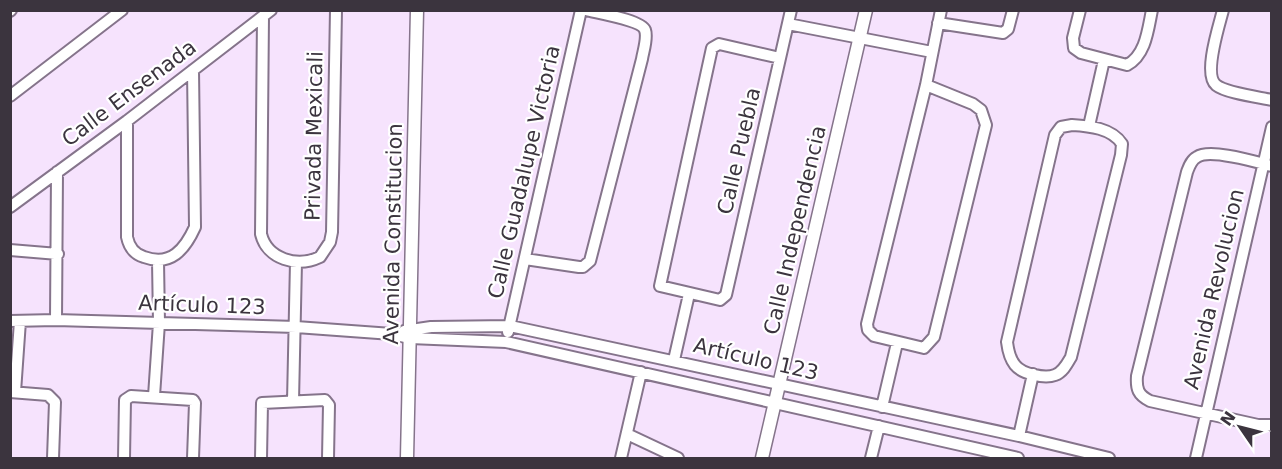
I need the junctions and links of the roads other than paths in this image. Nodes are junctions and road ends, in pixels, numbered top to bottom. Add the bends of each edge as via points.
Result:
1 (336, 10) edge
2 (417, 10) edge
3 (581, 10) edge
4 (586, 10) edge
5 (791, 10) edge
6 (866, 10) edge
7 (941, 10) edge
8 (1013, 10) edge
9 (1080, 10) edge
10 (1152, 10) edge
11 (1222, 10) edge
12 (116, 12) edge
13 (267, 13) edge
14 (938, 23) junction
15 (788, 24) junction
16 (859, 38) junction
17 (932, 51) junction
18 (780, 58) junction
19 (1104, 60) junction
20 (193, 70) junction
21 (926, 86) junction
22 (10, 96) edge
23 (1272, 100) edge
24 (127, 121) junction
25 (1089, 126) junction
26 (1272, 127) edge
27 (1267, 165) edge
28 (57, 172) junction
29 (10, 207) edge
30 (10, 250) edge
31 (58, 254) junction
32 (525, 259) junction
33 (158, 261) junction
34 (296, 262) junction
35 (689, 294) junction
36 (56, 320) junction
37 (15, 321) edge
38 (159, 323) junction
39 (510, 326) junction
40 (296, 327) junction
41 (410, 333) junction
42 (506, 342) junction
43 (897, 343) junction
44 (674, 360) junction
45 (640, 372) junction
46 (1033, 374) junction
47 (779, 384) junction
48 (13, 392) edge
49 (154, 396) junction
50 (293, 401) junction
51 (775, 402) junction
52 (882, 407) junction
53 (1206, 414) junction
54 (1272, 425) edge
55 (879, 426) junction
56 (627, 434) junction
57 (1018, 436) junction
58 (1016, 458) edge
59 (53, 459) edge
60 (124, 459) edge
61 (193, 459) edge
62 (261, 459) edge
63 (328, 459) edge
64 (407, 459) edge
65 (621, 459) edge
66 (678, 459) edge
67 (762, 459) edge
68 (871, 459) edge
69 (1109, 459) edge
70 (1196, 459) edge

1 - 34 street, Privada Mexicali via 332,231 320,257
2 - 41 street, Avenida Constitucion
3 - 32 street, Calle Guadalupe Victoria
4 - 32 street via 642,27 645,33 639,71 590,261 579,267
5 - 15 street, Calle Puebla
6 - 16 street, Calle Independencia
7 - 14 street
8 - 14 street via 1003,33
9 - 19 street via 1074,48
10 - 19 street via 1143,45 1133,62 1127,65
11 - 23 street via 1212,56 1215,84
12 - 22 street
13 - 20 street, Calle Ensenada
13 - 34 street via 261,234 270,252
14 - 17 street
15 - 16 street
15 - 18 street, Calle Puebla
16 - 17 street
16 - 47 street, Calle Independencia
17 - 21 street
18 - 35 street, Calle Puebla via 726,295 720,300
18 - 35 street via 719,44 712,48 659,284
19 - 25 street
20 - 24 street, Calle Ensenada
20 - 33 street via 195,227 181,250
21 - 43 street via 867,324 870,334
21 - 43 street via 973,104 981,110 986,125 934,337 924,348
24 - 28 street, Calle Ensenada
24 - 33 street via 127,237 136,253
25 - 46 street via 1061,126 1054,135 1018,290 1008,349 1015,365
25 - 46 street via 1118,138 1121,156 1071,357 1057,375
26 - 27 street, Avenida Revolucion
27 - 53 street, Avenida Revolucion
27 - 53 street via 1205,154 1191,163 1137,376 1138,392 1150,402
28 - 29 street, Calle Ensenada
28 - 31 street
30 - 31 street
31 - 36 street
32 - 39 street, Calle Guadalupe Victoria
33 - 38 street
34 - 40 street
35 - 44 street
36 - 37 street, Artículo 123
36 - 38 street, Artículo 123
37 - 48 street
38 - 40 street, Artículo 123
38 - 49 street
39 - 41 street, Artículo 123
39 - 42 street, Calle Guadalupe Victoria
39 - 44 street, Artículo 123
40 - 41 street, Artículo 123
40 - 50 street
41 - 42 street, Artículo 123
41 - 64 street, Avenida Constitucion
42 - 45 street, Artículo 123
43 - 52 street
44 - 47 street, Artículo 123
45 - 51 street, Artículo 123
45 - 56 street
46 - 57 street
47 - 51 street, Calle Independencia
47 - 52 street, Artículo 123
48 - 59 street via 48,395 55,402
49 - 60 street via 126,398
49 - 61 street via 191,399 195,403
50 - 62 street via 262,403
50 - 63 street via 328,402
51 - 55 street, Artículo 123
51 - 67 street, Calle Independencia
52 - 57 street, Artículo 123
53 - 54 street
53 - 70 street, Avenida Revolucion
55 - 58 street, Artículo 123
55 - 68 street
56 - 65 street
56 - 66 street
57 - 69 street, Artículo 123

